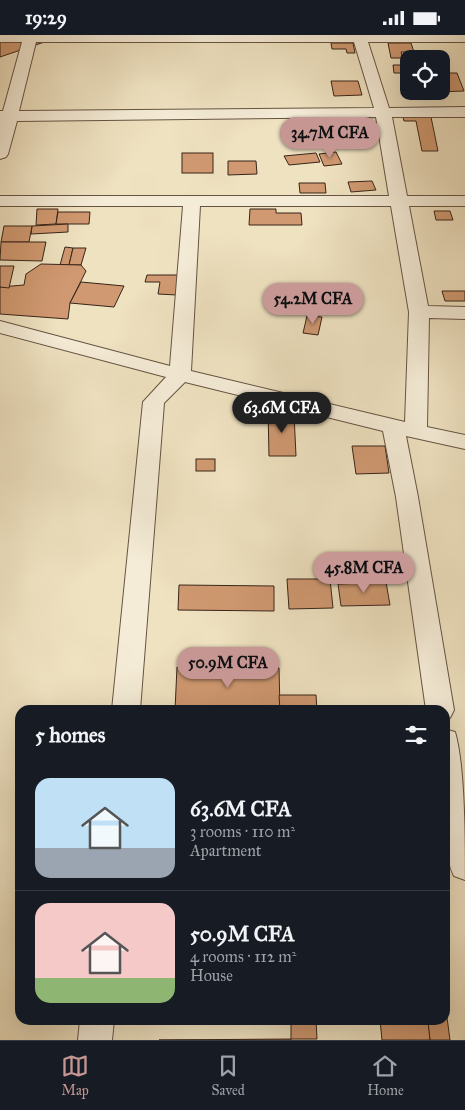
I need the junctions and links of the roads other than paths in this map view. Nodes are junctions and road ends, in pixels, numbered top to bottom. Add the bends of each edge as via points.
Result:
1 (31, 36) edge
2 (359, 36) edge
3 (0, 38) edge
4 (465, 38) edge
5 (383, 112) junction
6 (465, 112) edge
7 (5, 116) edge
8 (0, 154) edge
9 (0, 201) edge
10 (465, 201) edge
11 (192, 202) junction
12 (398, 202) junction
13 (419, 312) junction
14 (465, 313) edge
15 (0, 327) edge
16 (180, 375) junction
17 (405, 429) junction
18 (465, 442) edge
19 (126, 705) edge
20 (439, 705) edge
21 (450, 772) edge
22 (465, 867) edge
23 (96, 1025) edge
24 (95, 1040) edge

1 - 2 street
1 - 3 street
1 - 7 street
2 - 4 street
2 - 5 street
5 - 6 street
5 - 7 street
5 - 12 street
7 - 8 street
9 - 11 street
10 - 12 street
11 - 12 street
11 - 16 street
12 - 13 street
13 - 14 street
13 - 17 street
15 - 16 street
16 - 17 street
16 - 19 street via 154,402
17 - 18 street
17 - 20 street via 407,497
21 - 22 street
23 - 24 street

